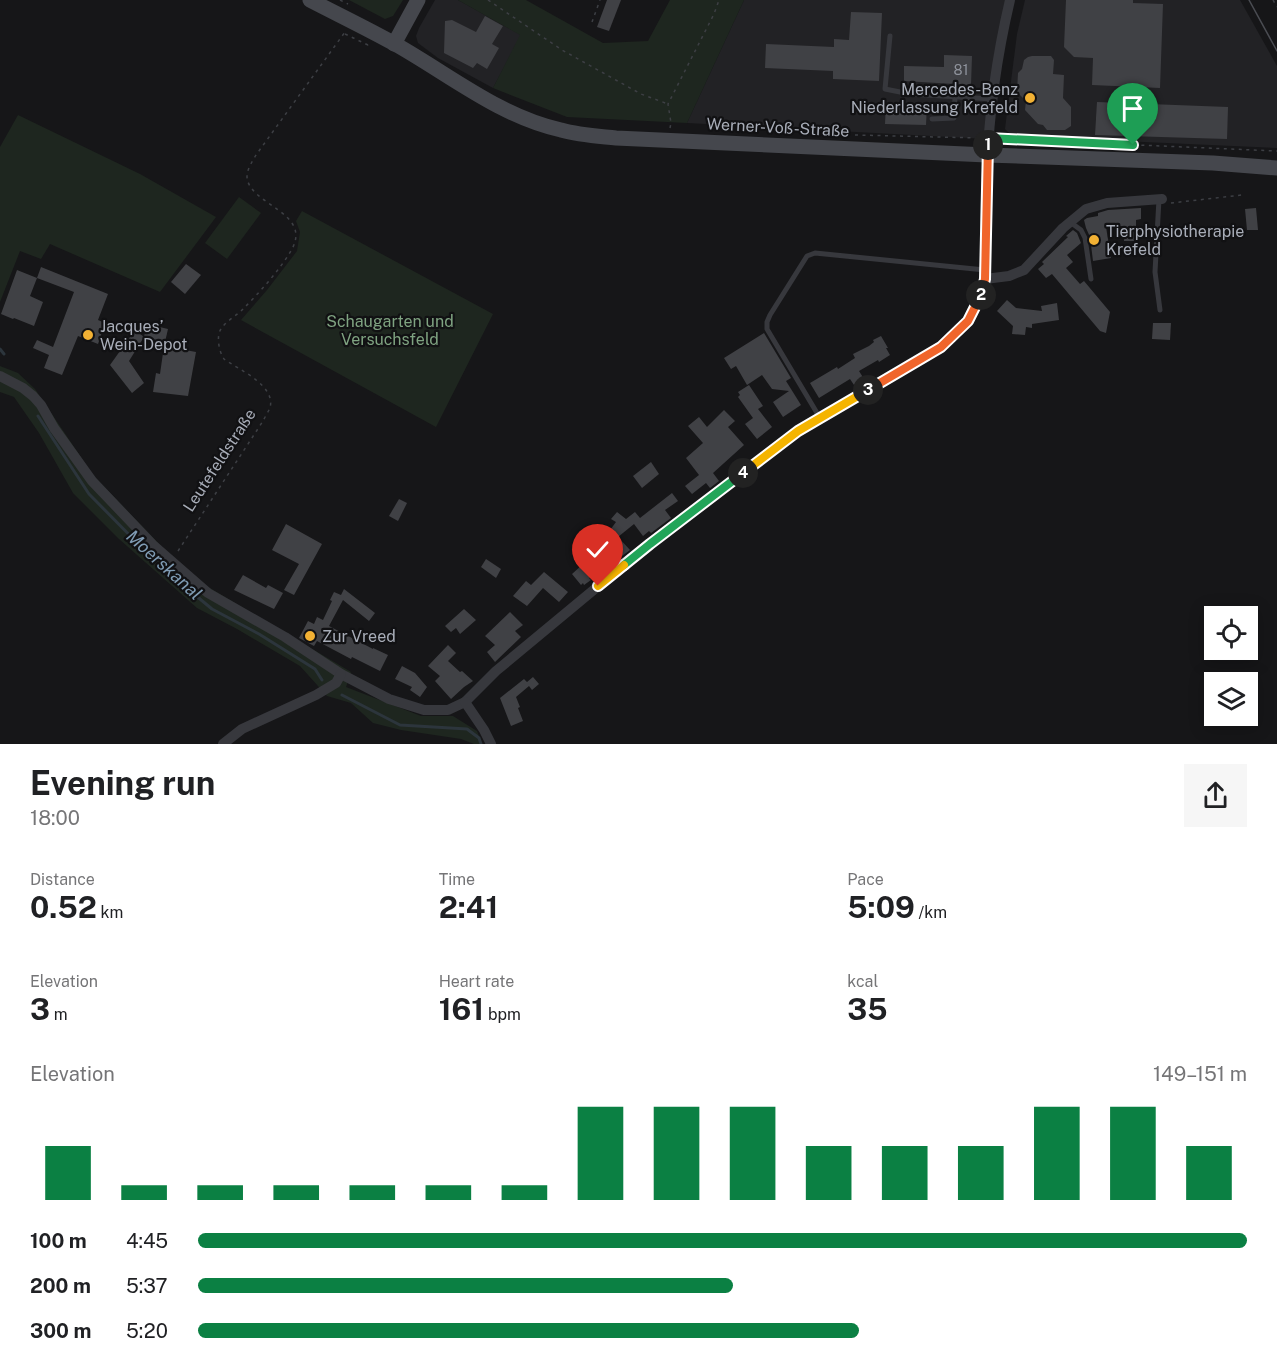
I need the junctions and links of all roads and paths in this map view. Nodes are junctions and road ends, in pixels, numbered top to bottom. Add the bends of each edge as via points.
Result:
1 (310, 0) edge
2 (340, 0) edge
3 (418, 0) edge
4 (488, 0) edge
5 (600, 0) edge
6 (719, 0) edge
7 (1010, 0) edge
8 (1273, 0) edge
9 (1277, 7) edge
10 (351, 13) junction
11 (592, 22) dead end
12 (890, 36) dead end
13 (394, 44) junction
14 (955, 96) junction
15 (993, 99) junction
16 (668, 104) junction
17 (932, 119) dead end
18 (847, 135) dead end
19 (988, 138) junction
20 (669, 141) junction
21 (1277, 151) edge
22 (987, 155) junction
23 (1277, 168) edge
24 (1242, 195) dead end
25 (1161, 199) junction
26 (1070, 222) junction
27 (985, 275) junction
28 (1091, 279) dead end
29 (1160, 310) dead end
30 (0, 376) edge
31 (820, 418) junction
32 (171, 562) junction
33 (341, 674) junction
34 (465, 702) junction
35 (223, 744) edge
36 (491, 744) edge

1 - 10 main road, Werner-Voß-Straße
2 - 10 path
3 - 13 main road
4 - 16 path via 561,50 641,94
5 - 11 path
6 - 16 path
7 - 15 street
8 - 9 path
10 - 13 main road, Werner-Voß-Straße
10 - 32 path, Leutefeldstraße via 344,33 249,167 250,185 290,220 295,241 250,303 220,330 219,348 224,359 269,393 270,409
12 - 14 lane via 885,89
13 - 20 main road, Werner-Voß-Straße via 478,96 527,119 584,135
14 - 15 lane
14 - 17 lane via 954,118
15 - 19 street
16 - 20 path
18 - 19 path
19 - 21 path
19 - 22 street
20 - 22 main road, Werner-Voß-Straße
22 - 23 main road, Werner-Voß-Straße
22 - 27 street
24 - 25 path via 1170,203
25 - 26 street via 1107,203 1086,209
25 - 29 lane via 1155,278
26 - 27 street via 1024,270 1009,276
26 - 28 lane via 1085,238
27 - 31 street via 981,295 968,321 941,347
27 - 31 lane via 815,253 807,256 770,315 767,329
30 - 32 street via 33,396 92,482
31 - 34 street via 650,544 496,671
32 - 33 street via 208,593
33 - 34 street via 389,699 424,710 448,710
33 - 35 street via 336,683 316,695 242,729
34 - 36 street

